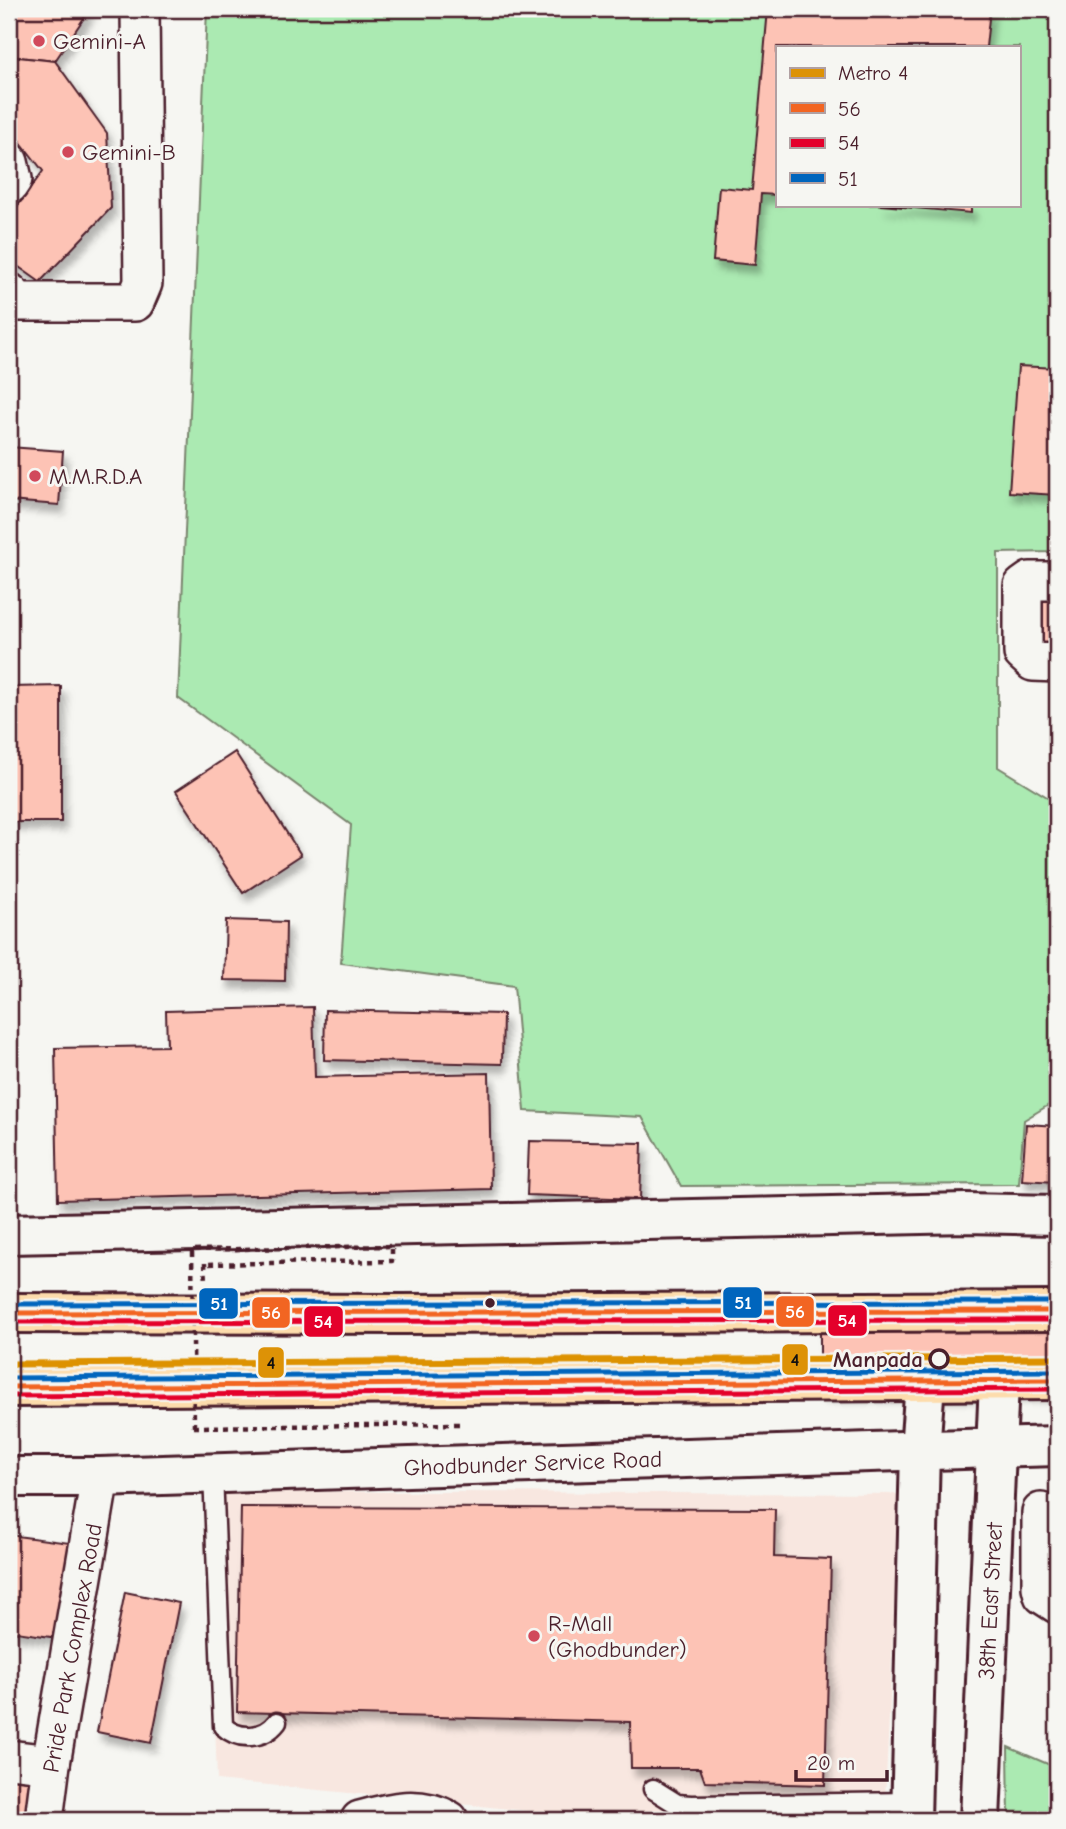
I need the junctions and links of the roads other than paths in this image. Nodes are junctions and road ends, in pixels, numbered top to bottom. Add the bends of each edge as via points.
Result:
1 (139, 9) edge
2 (9, 162) edge
3 (9, 185) edge
4 (9, 292) edge
5 (1057, 581) edge
6 (1045, 663) edge
7 (1057, 691) edge
8 (1057, 1215) edge
9 (9, 1234) edge
10 (1057, 1311) edge
11 (9, 1312) edge
12 (1057, 1380) edge
13 (999, 1381) junction
14 (925, 1383) junction
15 (9, 1387) edge
16 (1057, 1446) edge
17 (997, 1447) junction
18 (920, 1450) junction
19 (213, 1473) junction
20 (9, 1477) edge
21 (100, 1477) junction
22 (1041, 1512) dead end
23 (1057, 1604) edge
24 (277, 1722) dead end
25 (9, 1759) edge
26 (51, 1764) junction
27 (653, 1789) dead end
28 (911, 1811) edge
29 (44, 1820) edge
30 (360, 1820) edge
31 (449, 1820) edge
32 (980, 1820) edge

1 - 4 street via 143,283 135,302 19,302
2 - 3 street via 13,179
5 - 6 street via 1030,581 1023,586 1023,653
6 - 7 street
8 - 9 street via 966,1213
10 - 11 main road
12 - 13 main road
13 - 14 main road
13 - 17 street, 38th East Street
14 - 15 main road
14 - 18 street
16 - 17 street, Ghodbunder Service Road
17 - 18 street, Ghodbunder Service Road
17 - 32 street, 38th East Street
18 - 19 street, Ghodbunder Service Road
18 - 28 street
19 - 21 street, Ghodbunder Service Road
19 - 24 lane via 223,1726 240,1737 260,1735
20 - 21 street, Ghodbunder Service Road
21 - 26 street, Pride Park Complex Road
22 - 23 street via 1041,1587 1043,1595
25 - 26 street
26 - 29 street, Pride Park Complex Road
27 - 28 lane via 677,1804
30 - 31 street via 397,1810 430,1811

